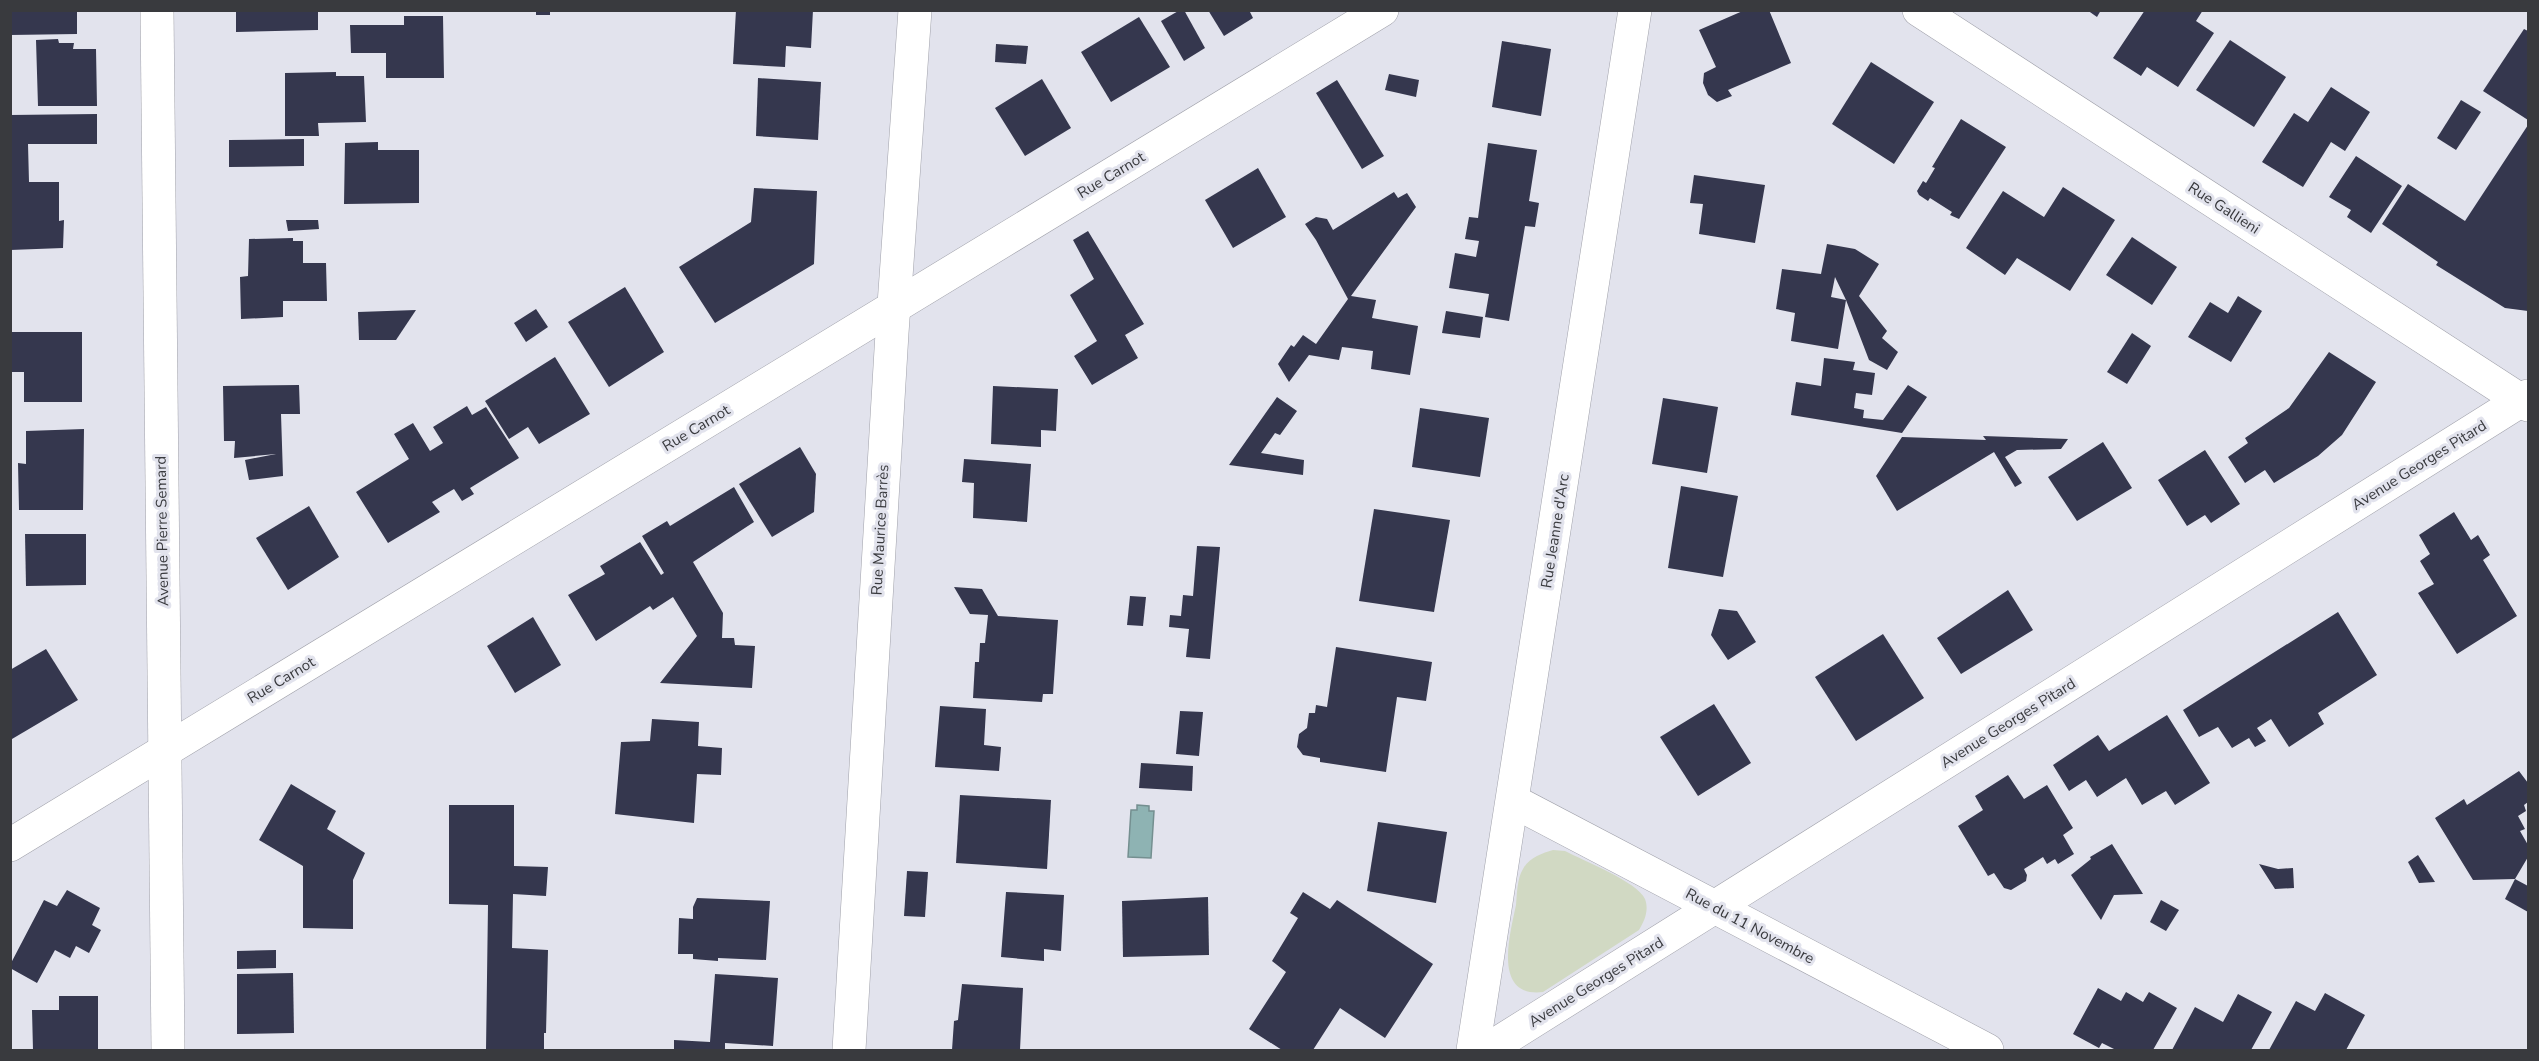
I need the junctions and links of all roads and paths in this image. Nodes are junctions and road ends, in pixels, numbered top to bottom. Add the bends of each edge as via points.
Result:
1 (157, 10) edge
2 (915, 10) edge
3 (1382, 10) edge
4 (1635, 10) edge
5 (1919, 10) edge
6 (894, 308) junction
7 (2526, 401) edge
8 (164, 752) junction
9 (1513, 801) junction
10 (10, 845) edge
11 (1715, 907) junction
12 (168, 1050) edge
13 (849, 1050) edge
14 (1473, 1050) edge
15 (1488, 1050) edge
16 (1987, 1050) edge

1 - 8 street, Avenue Pierre Semard
2 - 6 street, Rue Maurice Barrès
3 - 6 street, Rue Carnot
4 - 9 street, Rue Jeanne d'Arc
5 - 7 street, Rue Gallieni
6 - 8 street, Rue Carnot
6 - 13 street, Rue Maurice Barrès
7 - 11 street, Avenue Georges Pitard
8 - 10 street, Rue Carnot
8 - 12 street, Avenue Pierre Semard
9 - 11 street, Rue du 11 Novembre
9 - 14 street, Rue Jeanne d'Arc
11 - 15 street, Avenue Georges Pitard
11 - 16 street, Rue du 11 Novembre

